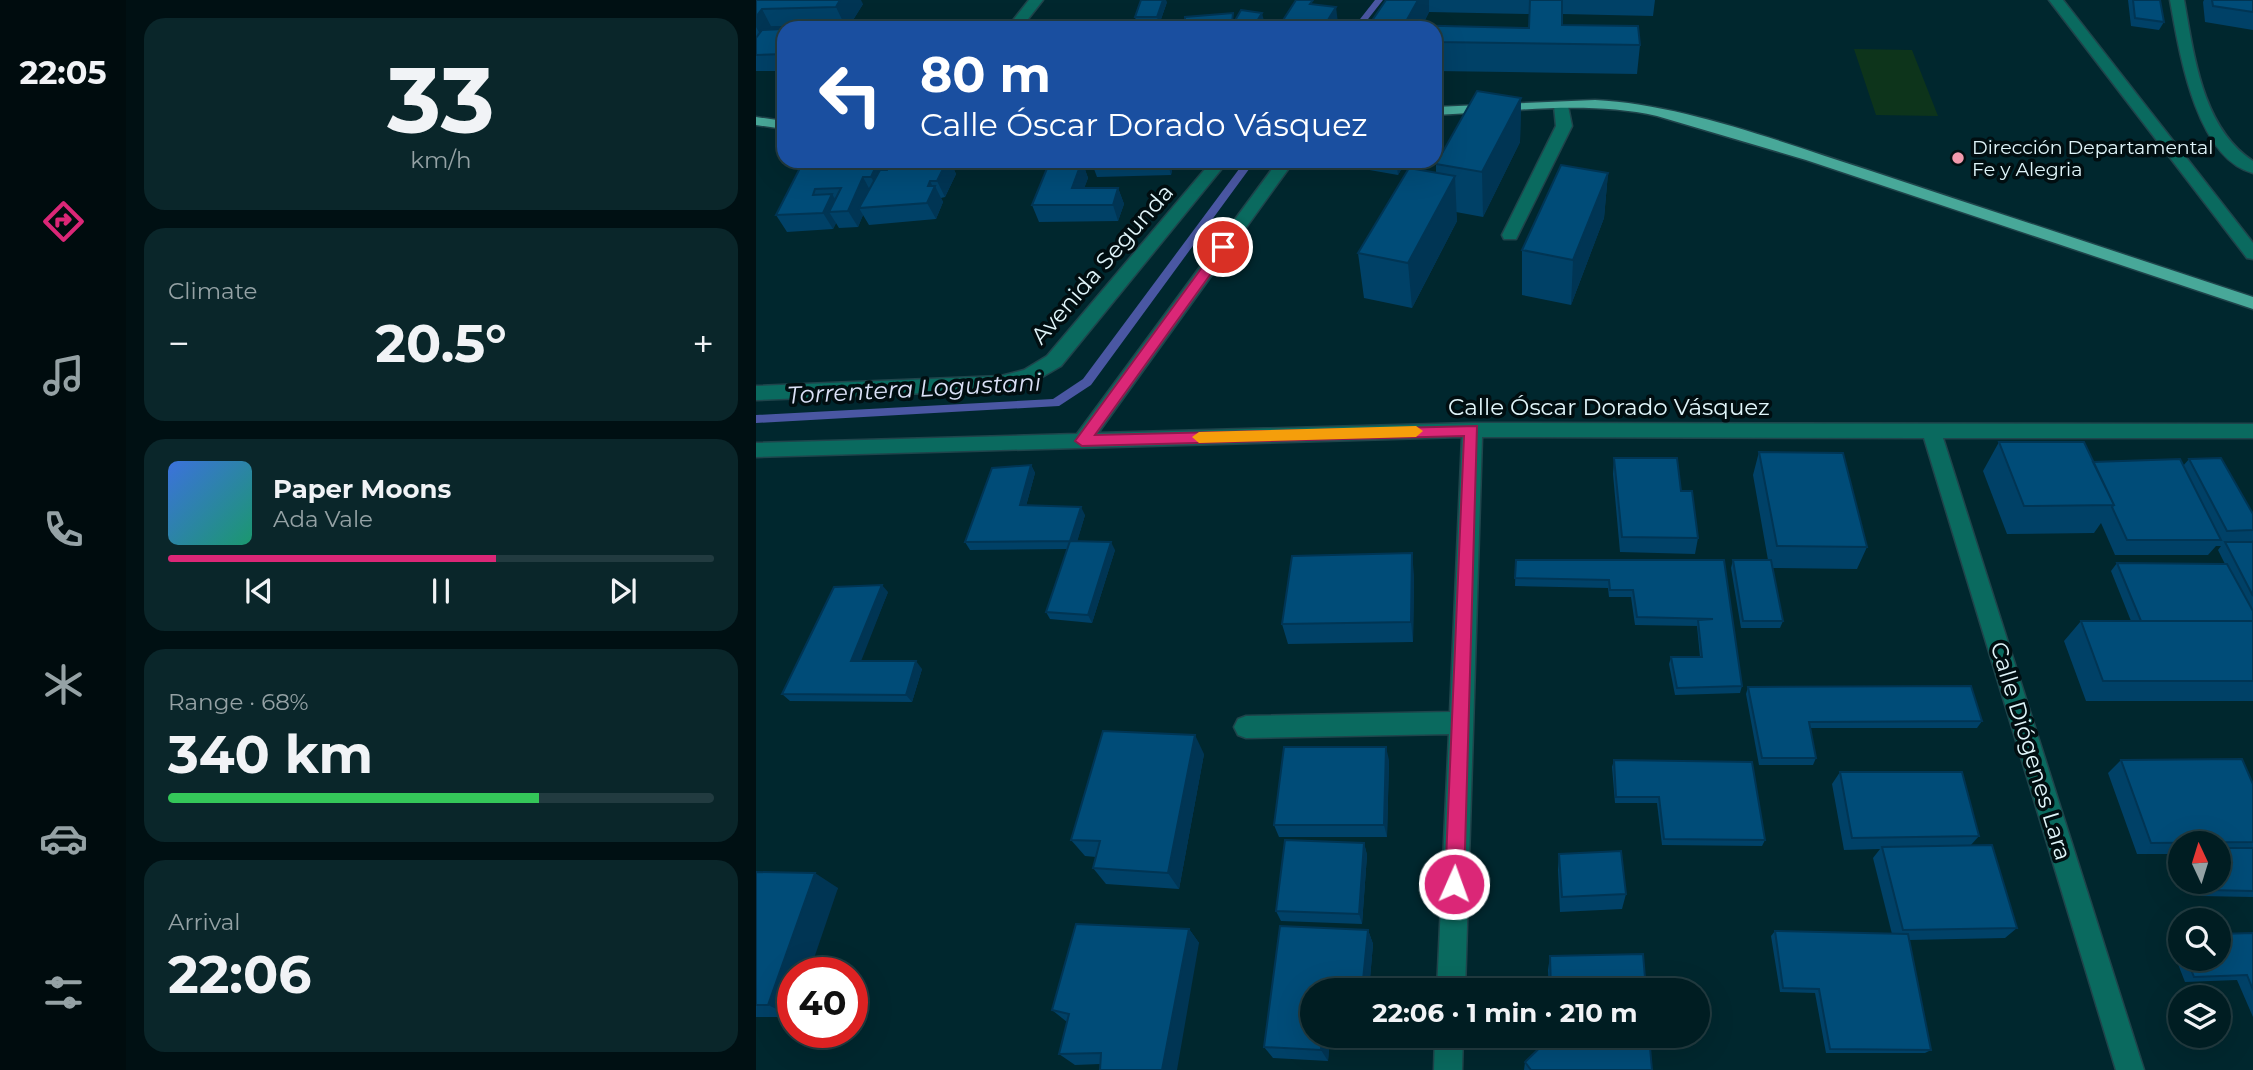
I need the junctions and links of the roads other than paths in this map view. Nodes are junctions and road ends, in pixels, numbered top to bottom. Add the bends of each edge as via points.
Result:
1 (1035, 0) edge
2 (2056, 0) edge
3 (2177, 0) edge
4 (1019, 21) edge
5 (1561, 106) junction
6 (1442, 111) edge
7 (756, 121) edge
8 (777, 124) edge
9 (1214, 168) edge
10 (1281, 168) edge
11 (2253, 168) edge
12 (1510, 235) dead end
13 (2253, 254) edge
14 (2253, 303) edge
15 (756, 393) edge
16 (1472, 430) junction
17 (2253, 431) edge
18 (1932, 433) junction
19 (1082, 441) junction
20 (756, 450) edge
21 (1460, 723) junction
22 (1247, 727) dead end
23 (1451, 978) edge
24 (1449, 1048) edge
25 (1448, 1070) edge
26 (2130, 1070) edge

1 - 4 street
2 - 13 street
3 - 11 street via 2190,75 2204,109 2233,156
5 - 6 main road
5 - 12 street via 1563,126
5 - 14 main road via 1633,106 1697,122
7 - 8 main road
9 - 15 street, Avenida Segunda via 1054,362 1030,375 1001,383
10 - 19 street
16 - 18 street, Calle Óscar Dorado Vásquez
16 - 19 street, Calle Óscar Dorado Vásquez
16 - 21 street
17 - 18 street, Calle Óscar Dorado Vásquez
18 - 26 street, Calle Diógenes Lara
19 - 20 street, Calle Óscar Dorado Vásquez
21 - 22 street
21 - 23 street
24 - 25 street

